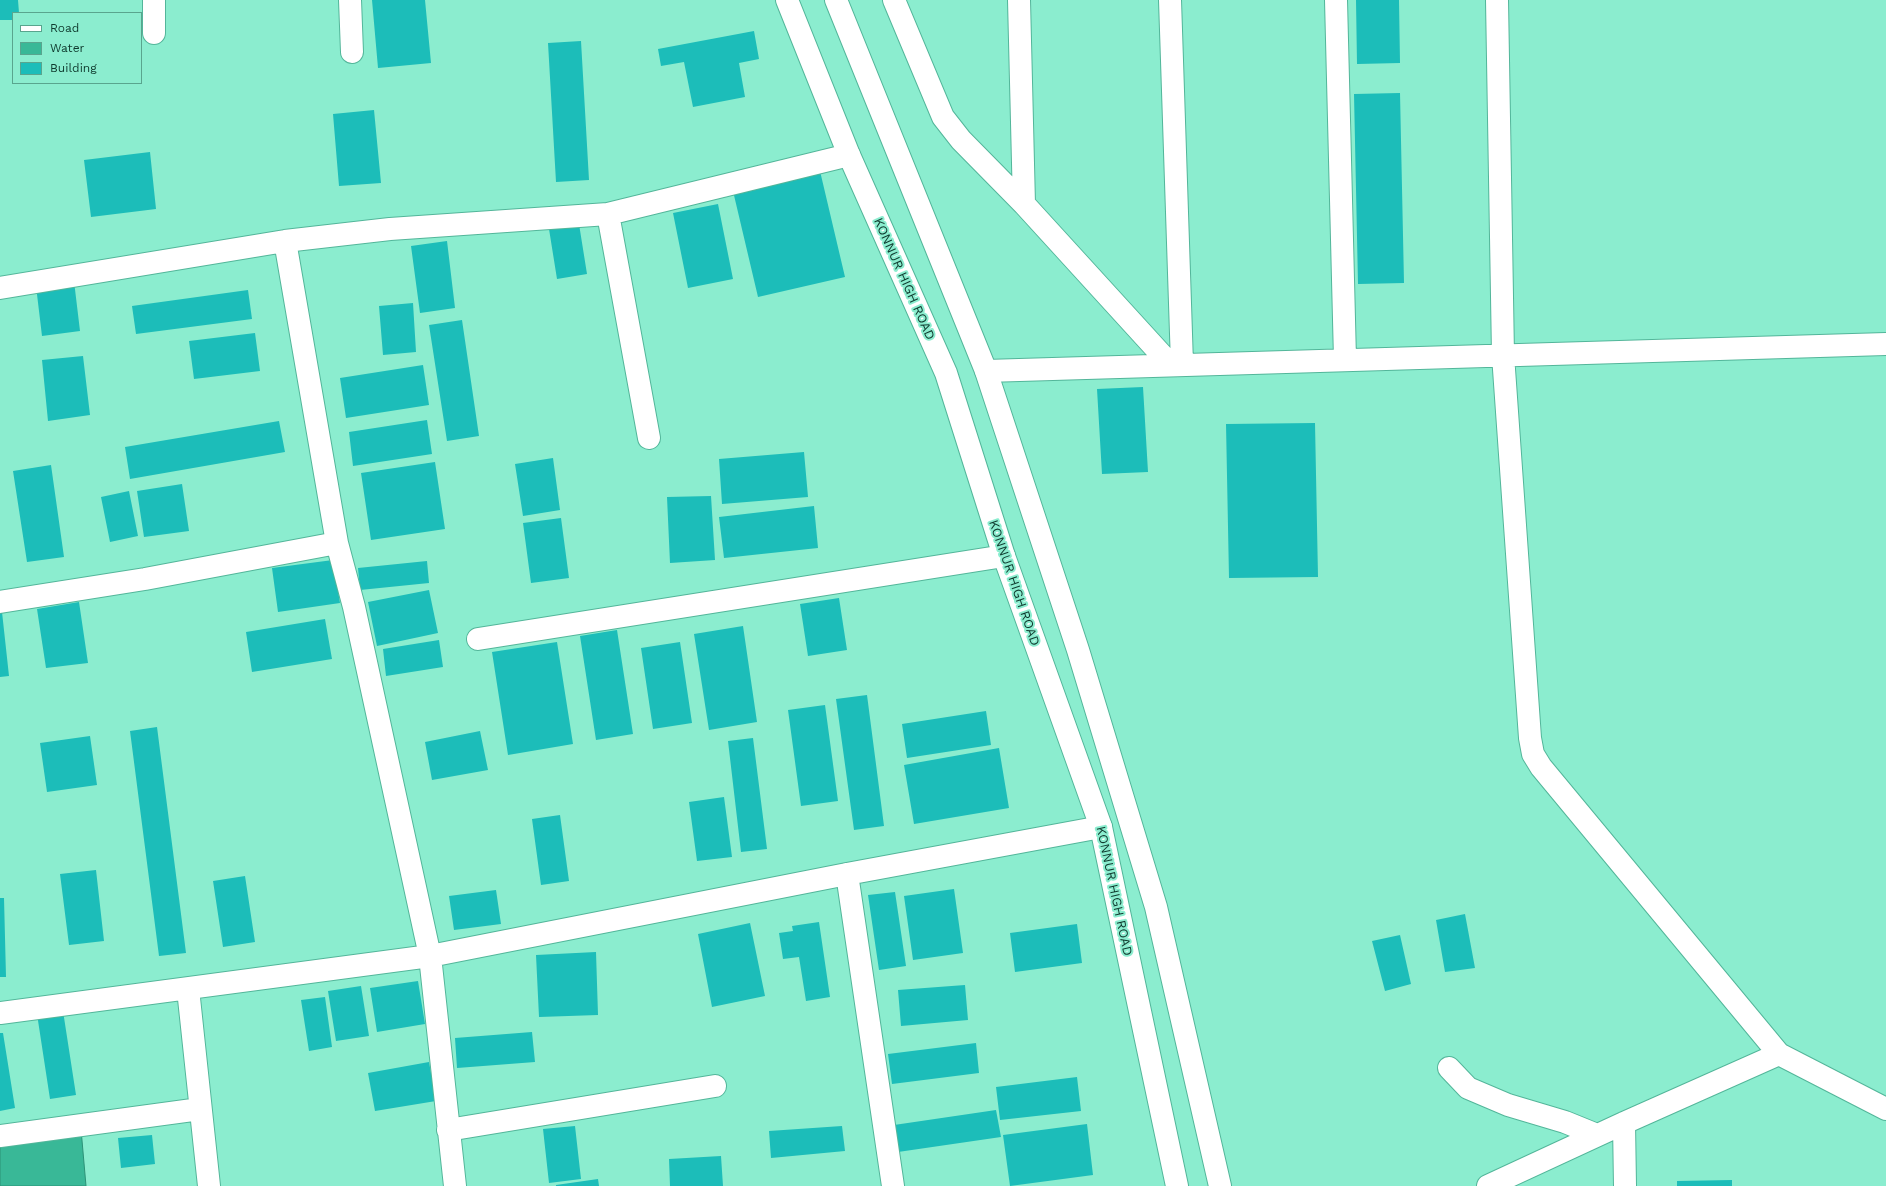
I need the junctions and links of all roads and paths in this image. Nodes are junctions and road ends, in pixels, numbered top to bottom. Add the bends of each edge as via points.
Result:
1 (154, 0) edge
2 (350, 0) edge
3 (787, 0) edge
4 (836, 0) edge
5 (894, 0) edge
6 (1019, 0) edge
7 (1170, 0) edge
8 (1336, 0) edge
9 (1497, 0) edge
10 (154, 33) dead end
11 (352, 52) dead end
12 (849, 155) junction
13 (1024, 204) junction
14 (608, 214) junction
15 (285, 241) junction
16 (0, 288) edge
17 (1886, 344) edge
18 (1503, 355) junction
19 (1345, 359) junction
20 (1176, 364) junction
21 (986, 371) junction
22 (649, 438) dead end
23 (337, 543) junction
24 (1004, 556) junction
25 (0, 602) edge
26 (478, 639) dead end
27 (1101, 827) junction
28 (847, 874) junction
29 (430, 956) junction
30 (188, 989) junction
31 (0, 1013) edge
32 (1779, 1054) junction
33 (1449, 1068) dead end
34 (714, 1086) dead end
35 (200, 1109) junction
36 (1886, 1109) edge
37 (1624, 1123) junction
38 (448, 1130) junction
39 (1597, 1135) junction
40 (0, 1136) edge
41 (208, 1186) edge
42 (455, 1186) edge
43 (892, 1186) edge
44 (1177, 1186) edge
45 (1220, 1186) edge
46 (1488, 1186) edge
47 (1626, 1186) edge

1 - 10 street
2 - 11 street
3 - 12 street, KONNUR HIGH ROAD
4 - 21 street
5 - 13 street via 943,117 961,140
6 - 13 street
7 - 20 street
8 - 19 street
9 - 18 street
12 - 14 street
12 - 24 street, KONNUR HIGH ROAD via 946,373
13 - 20 street
14 - 15 street via 390,229
14 - 22 street
15 - 16 street
15 - 23 street
17 - 18 street
18 - 19 street
18 - 32 street via 1533,754
19 - 20 street
20 - 21 street
21 - 45 street via 1078,650 1156,907
23 - 25 street
23 - 29 street via 354,607
24 - 26 street
24 - 27 street, KONNUR HIGH ROAD
27 - 28 street
27 - 44 street, KONNUR HIGH ROAD
28 - 29 street
28 - 43 street
29 - 30 street
29 - 38 street
30 - 31 street
30 - 35 street
32 - 36 street
32 - 37 street
33 - 39 street via 1468,1088 1508,1105 1565,1122
34 - 38 street
35 - 40 street
35 - 41 street
37 - 39 street
37 - 47 street
38 - 42 street
39 - 46 street

